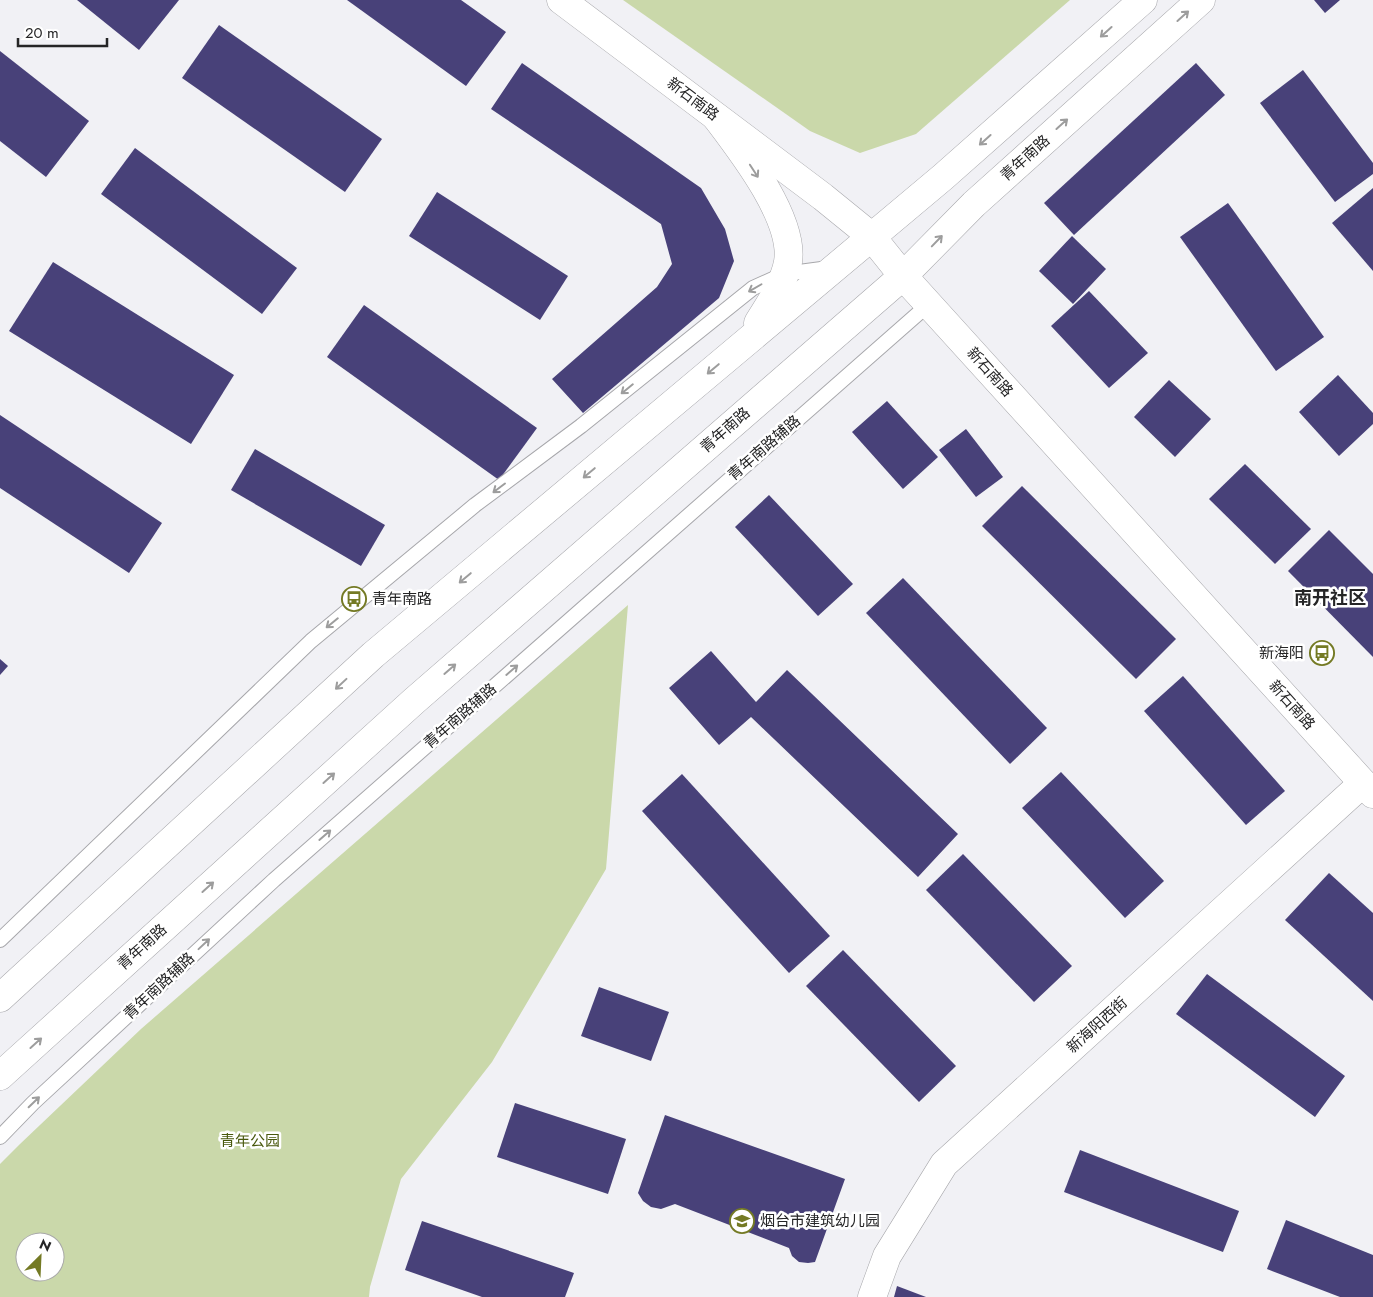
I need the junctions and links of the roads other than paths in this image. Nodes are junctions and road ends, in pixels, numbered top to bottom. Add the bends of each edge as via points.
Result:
1 (561, 0) edge
2 (1143, 0) edge
3 (1200, 0) edge
4 (716, 117) junction
5 (871, 236) junction
6 (834, 267) junction
7 (784, 274) junction
8 (903, 276) junction
9 (929, 304) junction
10 (746, 341) junction
11 (1368, 789) edge
12 (0, 940) edge
13 (0, 998) edge
14 (0, 1076) edge
15 (0, 1137) edge
16 (872, 1297) edge

1 - 4 main road, 新石南路
2 -> 5 main road via 943,177
8 -> 3 main road, 青年南路 via 974,204
4 - 5 main road, 新石南路
4 -> 7 main road via 744,155 777,211 788,248
5 - 6 main road
5 - 8 main road, 新石南路
6 - 7 lane
6 - 10 main road
7 - 10 main road
7 -> 12 lane via 753,288 581,426 476,505 310,641
8 - 9 main road, 新石南路
14 -> 8 main road, 青年南路 via 414,700
9 - 11 main road, 新石南路
15 -> 9 lane, 青年南路辅路 via 274,880
10 -> 13 main road via 373,655
11 - 16 main road, 新海阳西街 via 944,1164 887,1256

